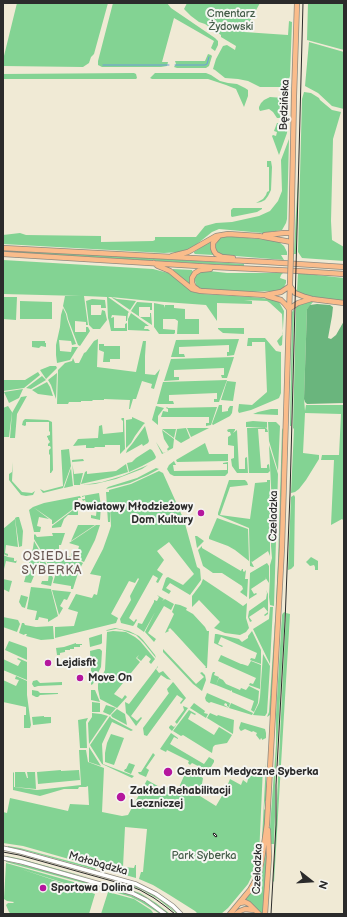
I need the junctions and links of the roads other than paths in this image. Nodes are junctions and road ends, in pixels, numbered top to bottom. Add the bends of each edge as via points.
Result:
1 (297, 3) edge
2 (292, 208) joint
3 (291, 233) junction
4 (220, 235) junction
5 (259, 236) junction
6 (291, 242) junction
7 (3, 246) edge
8 (3, 254) edge
9 (166, 257) junction
10 (238, 261) junction
11 (154, 263) junction
12 (214, 267) junction
13 (344, 268) edge
14 (344, 275) edge
15 (290, 284) junction
16 (198, 290) junction
17 (265, 295) junction
18 (312, 299) junction
19 (344, 303) edge
20 (289, 309) junction
21 (267, 824) junction
22 (3, 848) edge
23 (3, 858) edge
24 (240, 903) junction
25 (257, 912) edge
26 (165, 914) edge
27 (181, 914) edge
28 (230, 914) edge
29 (236, 914) edge
30 (265, 914) edge

1 - 2 main road, Będzińska
2 - 3 main road, Czeladzka
3 - 5 main road
3 - 6 main road, Czeladzka
4 - 5 main road
4 - 9 main road via 191,251
4 - 10 main road via 213,243 214,251
5 - 6 main road
6 - 15 main road, Czeladzka, bridge
7 - 9 main road
8 - 11 main road
9 - 10 main road
10 - 13 main road
11 - 12 main road
11 - 16 main road via 170,271 192,289
12 - 14 main road
12 - 16 main road via 195,273 192,283
15 - 17 main road via 281,292
15 - 18 main road via 295,293
15 - 20 main road, Czeladzka
16 - 17 main road
17 - 20 main road via 280,300
18 - 19 main road
18 - 20 main road via 298,302
20 - 21 main road, Czeladzka via 282,554
21 - 24 main road, Czeladzka via 259,874
21 - 30 main road, Czeladzka via 269,849
22 - 27 street, Małobądzka via 136,884 156,894
23 - 26 street, Małobądzka via 132,893
24 - 25 main road, Czeladzka via 249,904
24 - 28 main road
25 - 29 main road, Czeladzka via 245,909

